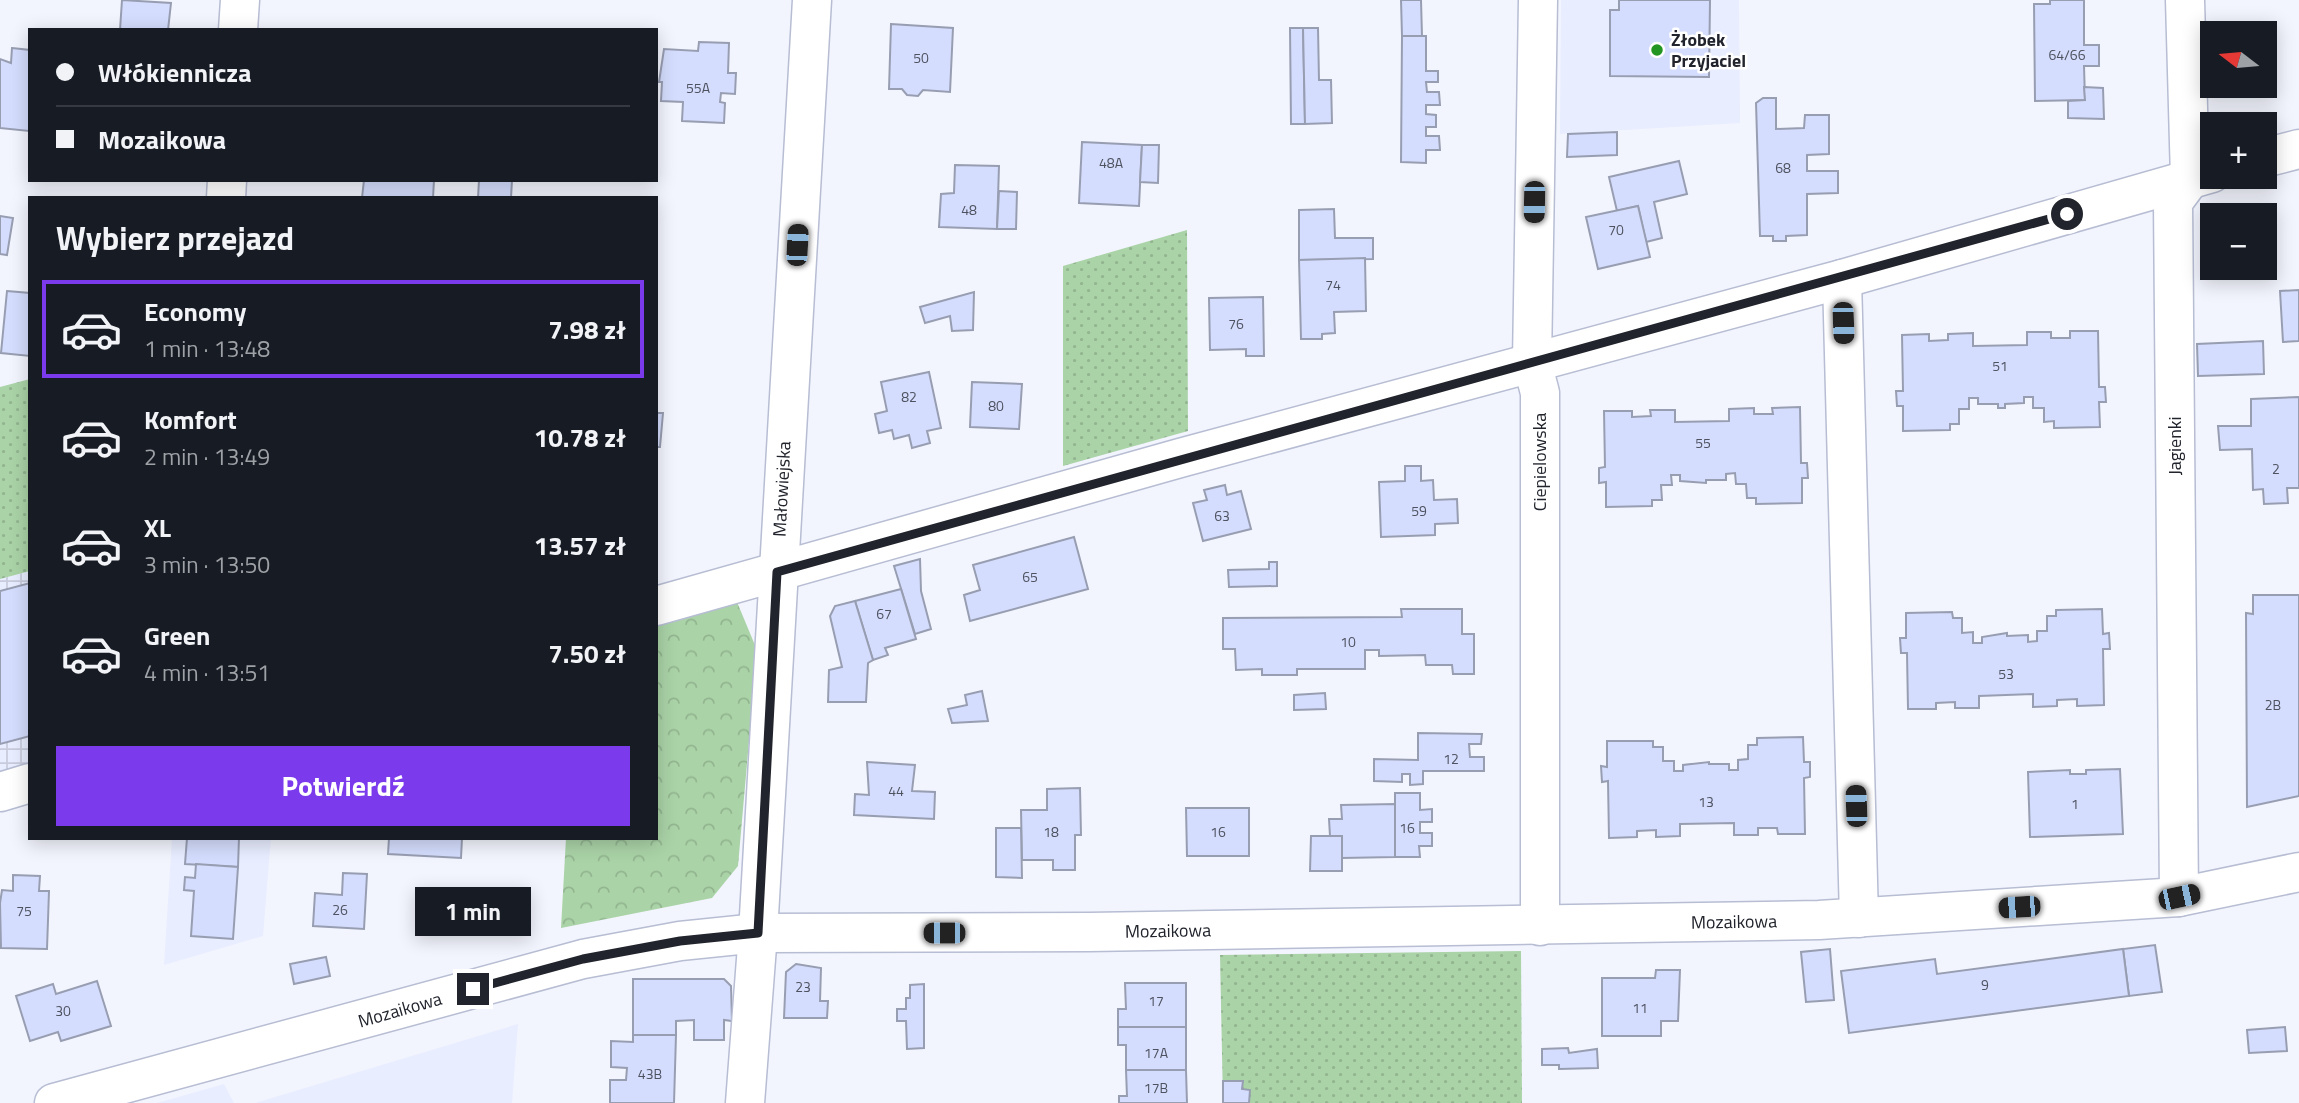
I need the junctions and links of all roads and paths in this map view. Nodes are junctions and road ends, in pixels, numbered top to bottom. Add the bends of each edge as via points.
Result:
1 (240, 0) edge
2 (812, 0) edge
3 (1538, 0) edge
4 (2185, 0) edge
5 (237, 28) edge
6 (2299, 149) edge
7 (2277, 155) edge
8 (2200, 165) edge
9 (2200, 176) edge
10 (2200, 177) edge
11 (1842, 278) junction
12 (1532, 362) junction
13 (777, 572) junction
14 (658, 605) edge
15 (28, 784) edge
16 (0, 792) edge
17 (2299, 872) edge
18 (2179, 897) junction
19 (1859, 918) junction
20 (1540, 926) junction
21 (758, 933) junction
22 (54, 1103) edge
23 (745, 1103) edge

1 - 5 street
2 - 13 street, Małowiejska
3 - 12 street, Ciepielowska
4 - 8 street
6 - 7 street
9 - 11 street
10 - 18 street, Jagienki via 2173,202
11 - 12 street
11 - 19 street
12 - 13 street
12 - 20 street, Ciepielowska via 1541,393
13 - 14 street
13 - 21 street, Małowiejska
15 - 16 street
17 - 18 street, Mozaikowa
18 - 19 street, Mozaikowa
19 - 20 street, Mozaikowa
20 - 21 street, Mozaikowa
21 - 22 street, Mozaikowa via 680,941 583,959
21 - 23 street, Małowiejska

